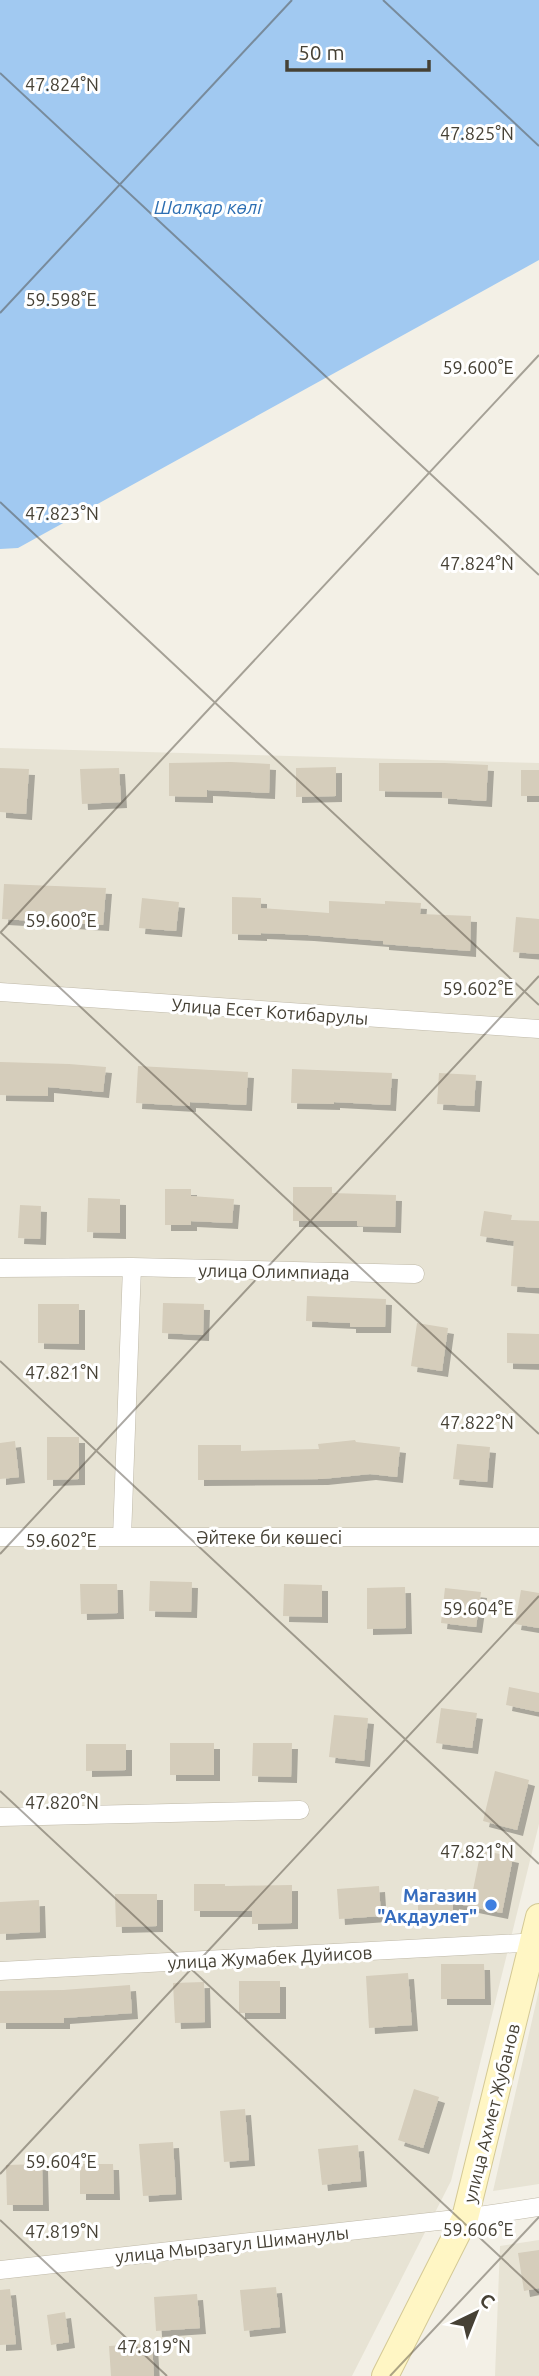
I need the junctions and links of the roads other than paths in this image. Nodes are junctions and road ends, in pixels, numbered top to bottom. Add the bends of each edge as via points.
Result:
1 (0, 992) edge
2 (539, 1029) edge
3 (0, 1268) edge
4 (132, 1268) junction
5 (415, 1274) dead end
6 (0, 1536) edge
7 (122, 1537) junction
8 (539, 1537) edge
9 (300, 1810) dead end
10 (0, 1817) edge
11 (537, 1934) edge
12 (0, 1971) edge
13 (539, 2207) edge
14 (465, 2218) junction
15 (0, 2270) edge
16 (385, 2376) edge

1 - 2 street, Улица Есет Котибарулы
3 - 4 street, улица Олимпиада
4 - 5 street, улица Олимпиада
4 - 7 street
6 - 7 street, Әйтеке би көшесі
7 - 8 street, Әйтеке би көшесі
9 - 10 street
11 - 12 street, улица Жумабек Дуйисов
11 - 14 main road, улица Ахмет Жубанов
13 - 14 street, улица Мырзагул Шиманулы
14 - 15 street, улица Мырзагул Шиманулы
14 - 16 main road, улица Ахмет Жубанов

